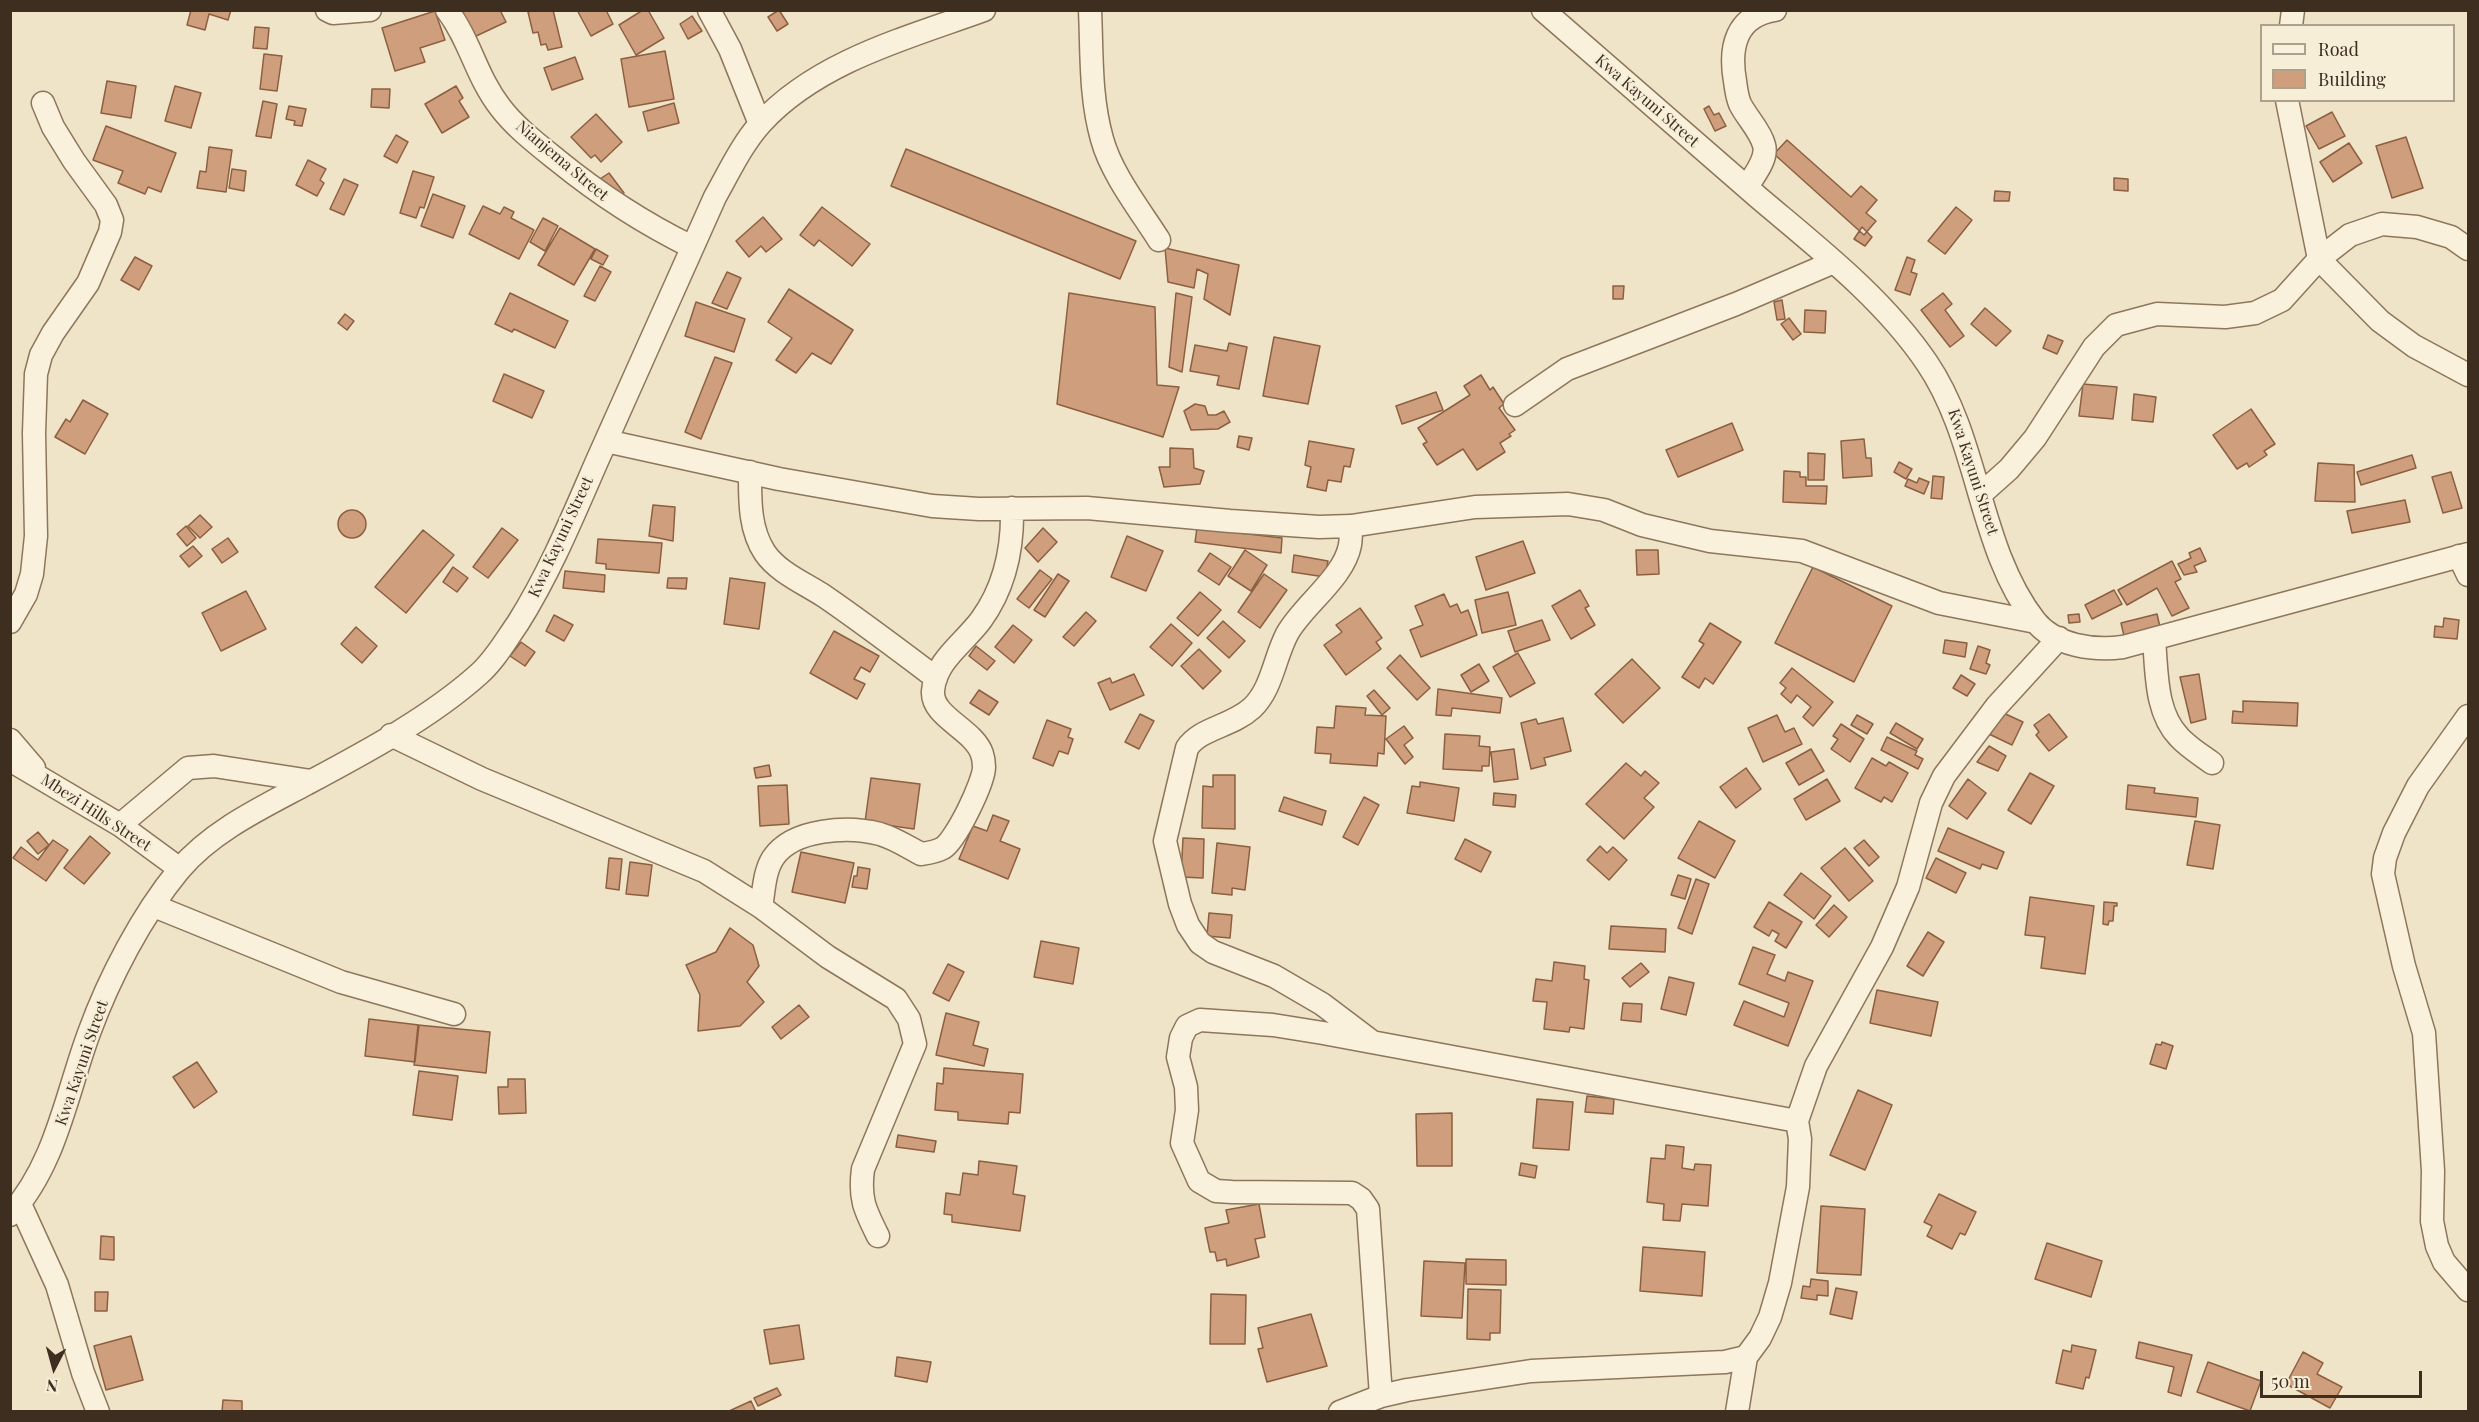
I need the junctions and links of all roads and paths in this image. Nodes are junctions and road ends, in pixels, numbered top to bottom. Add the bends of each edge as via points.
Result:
1 (327, 10) edge
2 (370, 10) edge
3 (447, 10) edge
4 (709, 10) edge
5 (984, 10) edge
6 (1090, 10) edge
7 (1543, 10) edge
8 (1775, 10) edge
9 (940, 18) edge
10 (2287, 102) edge
11 (43, 103) dead end
12 (760, 124) junction
13 (1747, 187) junction
14 (1158, 240) dead end
15 (692, 247) junction
16 (2469, 249) edge
17 (2319, 259) junction
18 (1834, 262) junction
19 (2469, 375) edge
20 (1515, 405) dead end
21 (606, 441) junction
22 (750, 472) junction
23 (1981, 494) junction
24 (1012, 508) junction
25 (1351, 526) junction
26 (2465, 562) edge
27 (10, 622) edge
28 (2036, 622) junction
29 (2058, 638) junction
30 (2154, 640) junction
31 (936, 678) junction
32 (2469, 716) edge
33 (391, 735) junction
34 (10, 740) edge
35 (10, 759) edge
36 (2212, 763) dead end
37 (42, 779) junction
38 (311, 781) junction
39 (120, 825) junction
40 (180, 869) junction
41 (154, 906) junction
42 (761, 907) junction
43 (454, 1014) dead end
44 (1372, 1042) junction
45 (1797, 1121) junction
46 (15, 1209) edge
47 (878, 1236) dead end
48 (2469, 1290) edge
49 (1746, 1357) junction
50 (1381, 1396) junction
51 (1738, 1411) edge
52 (98, 1412) edge
53 (1340, 1412) edge

1 - 2 street
3 - 15 street, Nianjema Street via 459,27 478,74 500,108 538,145 610,201
4 - 12 street via 730,49
5 - 9 street, Kwa Kayuni Street
6 - 14 street via 1095,108 1102,141
7 - 13 street, Kwa Kayuni Street
8 - 13 street via 1748,20 1733,50 1740,103 1764,145 1759,168
9 - 12 street, Kwa Kayuni Street via 806,84
10 - 17 street
11 - 27 street via 53,127 112,220 88,283 53,333 36,374 36,536 26,594
12 - 15 street, Kwa Kayuni Street via 714,197
13 - 18 street, Kwa Kayuni Street
15 - 21 street, Kwa Kayuni Street
16 - 17 street via 2451,237 2417,227 2382,224 2350,235
17 - 19 street via 2380,321 2414,346
17 - 23 street via 2282,300 2255,313 2225,317 2157,314 2116,325 2094,347 2036,438 2009,470
18 - 20 street via 1568,369
18 - 23 street, Kwa Kayuni Street via 1888,314 1927,363 1953,409
21 - 22 street
21 - 33 street, Kwa Kayuni Street via 540,587 501,648 481,673
22 - 24 street via 932,506
22 - 31 street via 752,518 765,553
23 - 28 street, Kwa Kayuni Street via 2004,570
24 - 25 street via 1087,508 1230,521
24 - 31 street via 1013,538 995,599 940,666
25 - 28 street via 1475,507 1568,504 1604,510 1642,525 1710,541 1802,551 1939,603
25 - 44 street via 1350,546 1342,563 1288,632 1265,692 1233,722 1194,738 1187,748 1165,841 1180,904 1200,943 1283,982
26 - 30 street, Kwa Kayuni Street
28 - 29 street, Kwa Kayuni Street
29 - 30 street, Kwa Kayuni Street via 2089,648
29 - 45 street via 1996,707 1944,777 1931,803 1908,886 1882,947 1816,1066
30 - 36 street via 2160,701 2166,720 2179,737
31 - 42 street via 932,693 936,704 974,741 982,752 984,769 950,840 944,847 921,854 883,835 860,830 827,830 804,837 774,858 766,876
32 - 48 street via 2418,786 2394,832 2383,874 2424,1033 2433,1172 2432,1221 2437,1246 2444,1262
33 - 38 street, Kwa Kayuni Street
33 - 42 street via 482,779 704,871
34 - 37 street
35 - 37 street, Mbezi Hills Street
37 - 39 street, Mbezi Hills Street
38 - 39 street via 214,766 188,768
38 - 40 street, Kwa Kayuni Street via 242,818
39 - 40 street, Mbezi Hills Street
40 - 41 street, Kwa Kayuni Street
41 - 43 street via 341,982
41 - 46 street, Kwa Kayuni Street via 122,958 89,1031 63,1120 46,1159
42 - 47 street via 828,957 896,999 909,1018 914,1034 911,1055 863,1169 860,1191
44 - 45 street
44 - 50 street via 1273,1025 1200,1020 1187,1026 1178,1057 1186,1087 1182,1143 1199,1181 1216,1191 1352,1193 1368,1209
45 - 49 street via 1797,1187 1780,1283 1770,1317
46 - 52 street via 57,1285
49 - 50 street via 1725,1362 1531,1371
49 - 51 street
50 - 53 street

